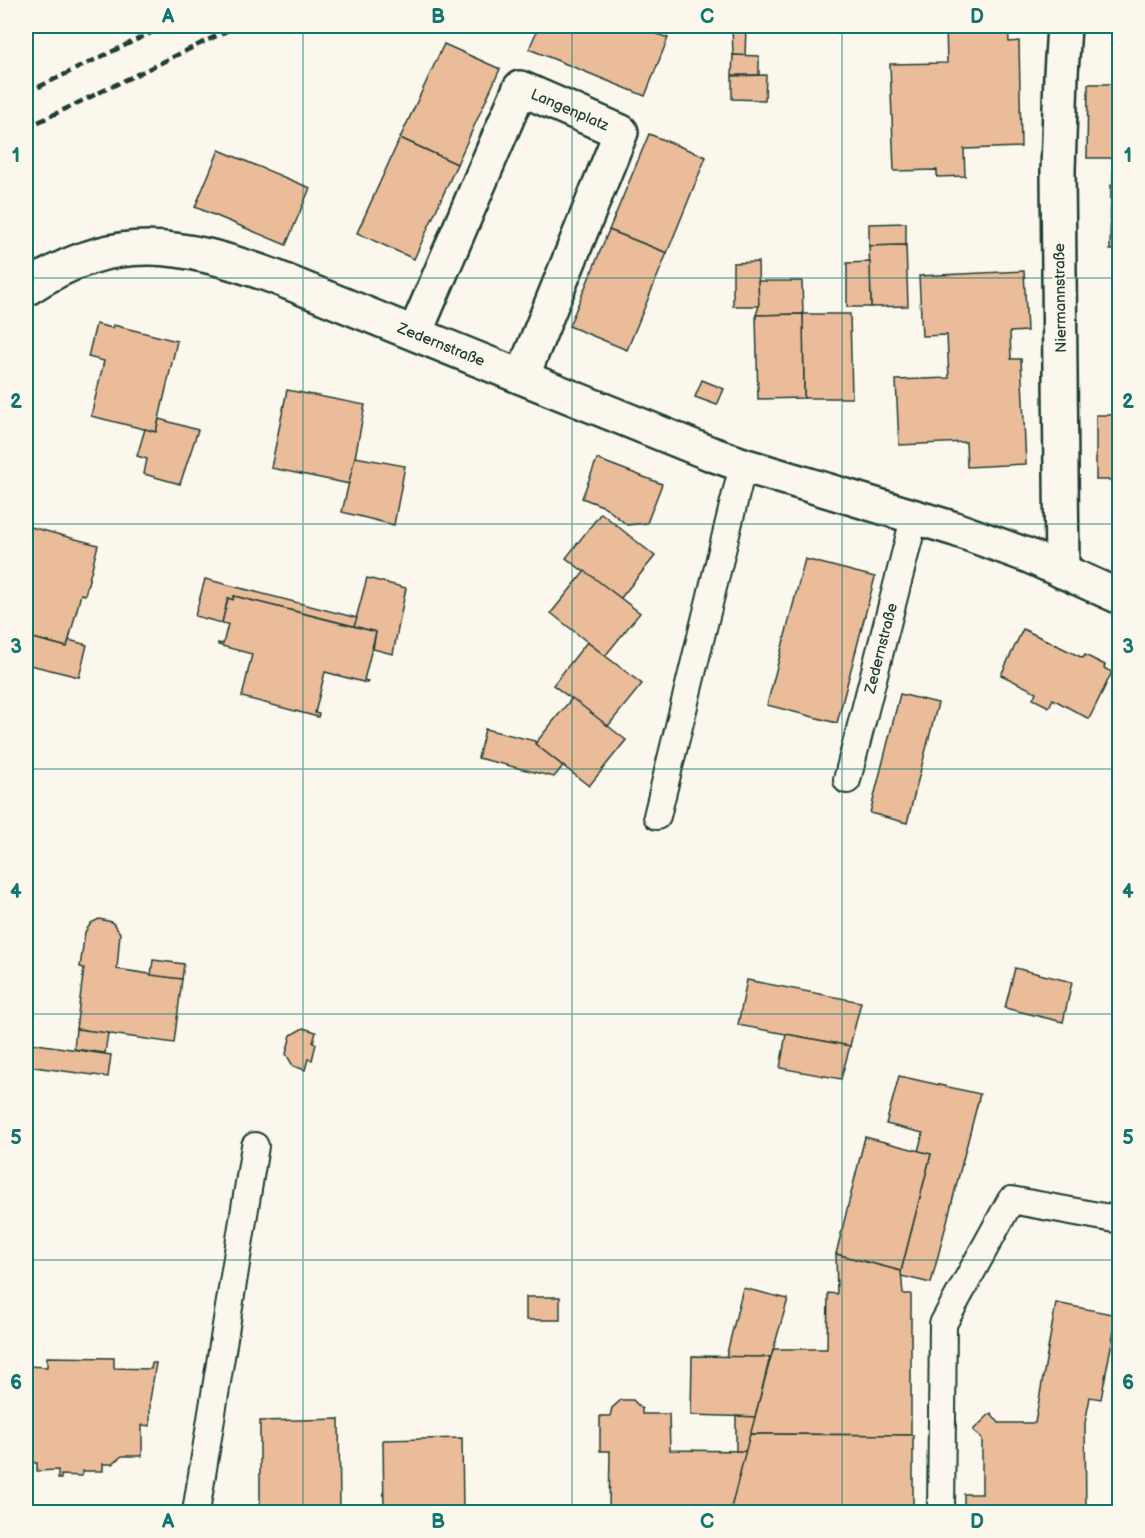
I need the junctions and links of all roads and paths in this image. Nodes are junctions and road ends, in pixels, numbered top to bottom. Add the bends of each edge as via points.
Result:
1 (1064, 26) edge
2 (26, 289) edge
3 (415, 333) junction
4 (522, 377) junction
5 (743, 465) junction
6 (915, 515) junction
7 (1062, 571) junction
8 (1119, 597) edge
9 (848, 780) dead end
10 (657, 816) dead end
11 (255, 1146) dead end
12 (1119, 1220) edge
13 (196, 1512) edge
14 (941, 1512) edge

1 - 7 street, Niermannstraße via 1059,159
2 - 3 street, Zedernstraße via 73,263 101,253 135,247 186,250 237,264
3 - 4 street, Zedernstraße
3 - 4 street, Langenplatz via 520,88 621,132
4 - 5 street, Zedernstraße
5 - 6 street, Zedernstraße
5 - 10 lane
6 - 7 street, Zedernstraße
6 - 9 lane, Zedernstraße
7 - 8 street, Zedernstraße
11 - 13 lane
12 - 14 lane via 1011,1200 943,1324

